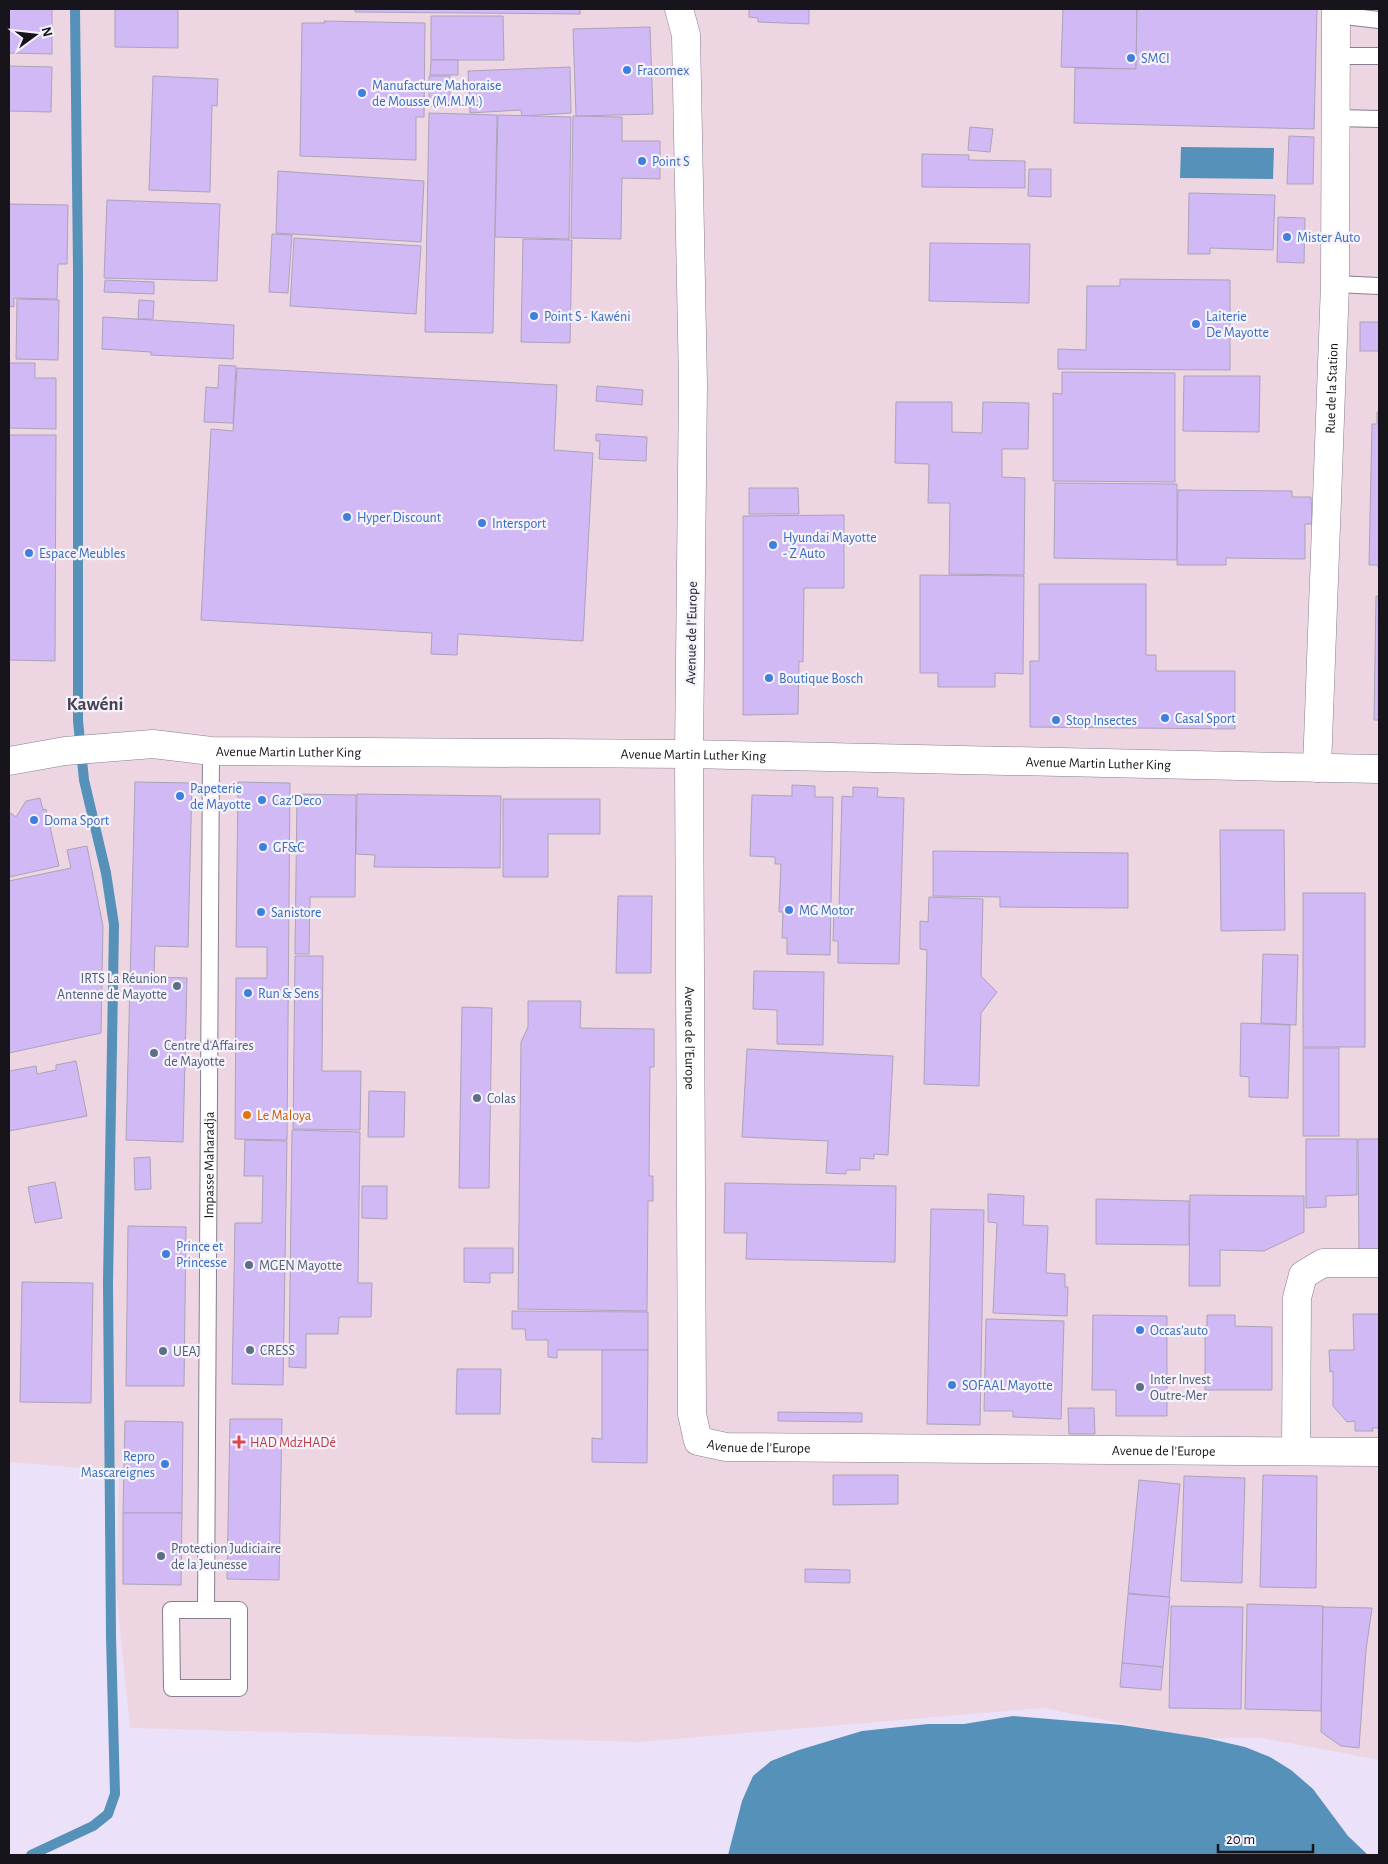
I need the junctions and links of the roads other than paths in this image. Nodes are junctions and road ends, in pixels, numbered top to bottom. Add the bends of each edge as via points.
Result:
1 (679, 9) edge
2 (692, 9) edge
3 (1336, 12) edge
4 (1379, 20) edge
5 (686, 35) junction
6 (1336, 56) junction
7 (1379, 56) edge
8 (1336, 118) junction
9 (1379, 119) edge
10 (1335, 284) junction
11 (1379, 286) edge
12 (210, 751) junction
13 (689, 754) junction
14 (9, 761) edge
15 (1317, 768) junction
16 (1379, 769) edge
17 (1379, 1263) edge
18 (1296, 1451) junction
19 (1379, 1452) edge
20 (206, 1610) junction

1 - 5 street, Avenue de l’Europe
2 - 5 street, Avenue de l’Europe
3 - 4 lane
3 - 6 street, Rue de la Station
5 - 13 street, Avenue de l’Europe via 693,384
6 - 7 lane
6 - 8 street, Rue de la Station
8 - 9 lane
8 - 10 street, Rue de la Station
10 - 11 lane
10 - 15 street, Rue de la Station
12 - 13 street, Avenue Martin Luther King
12 - 14 street, Avenue Martin Luther King via 153,744 65,751
12 - 20 lane, Impasse Maharadja
13 - 15 street, Avenue Martin Luther King
13 - 18 street, Avenue de l’Europe via 692,1414 698,1441 726,1447
15 - 16 street, Avenue Martin Luther King
17 - 18 street via 1323,1263 1303,1275 1297,1298
18 - 19 street, Avenue de l’Europe
20 - 20 lane via 171,1610 172,1688 240,1688 239,1610

